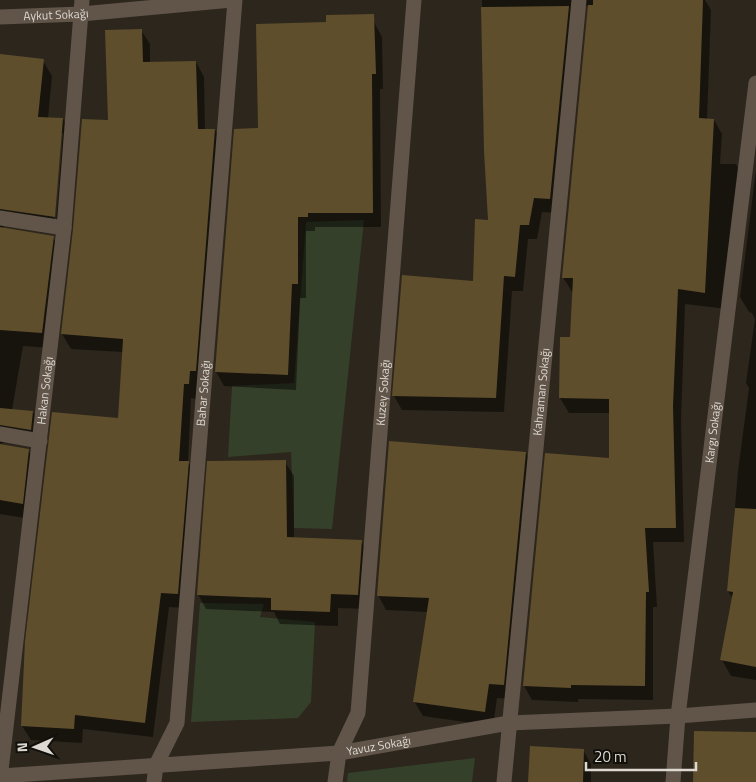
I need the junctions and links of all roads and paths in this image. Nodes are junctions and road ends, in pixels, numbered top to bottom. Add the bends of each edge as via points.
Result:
1 (234, 0) edge
2 (414, 0) edge
3 (578, 0) edge
4 (81, 7) edge
5 (0, 17) edge
6 (756, 83) edge
7 (0, 218) edge
8 (64, 228) junction
9 (0, 434) edge
10 (40, 441) junction
11 (756, 710) edge
12 (678, 716) junction
13 (509, 723) junction
14 (339, 753) junction
15 (156, 765) junction
16 (0, 777) edge
17 (154, 782) edge
18 (335, 782) edge
19 (504, 782) edge
20 (673, 782) edge

1 - 4 street, Aykut Sokağı
1 - 15 street, Bahar Sokağı via 177,723
2 - 14 street, Kuzey Sokağı via 358,713
3 - 13 street, Kahraman Sokağı
4 - 5 street, Aykut Sokağı
4 - 8 street, Hakan Sokağı
6 - 12 street, Kargı Sokağı
7 - 8 street
8 - 10 street, Hakan Sokağı
9 - 10 street
10 - 16 street, Hakan Sokağı
11 - 12 street, Yavuz Sokağı
12 - 13 street, Yavuz Sokağı
12 - 20 street, Kargı Sokağı
13 - 14 street, Yavuz Sokağı
13 - 19 street, Kahraman Sokağı
14 - 15 street, Yavuz Sokağı
14 - 18 street, Kuzey Sokağı
15 - 16 street, Yavuz Sokağı
15 - 17 street, Bahar Sokağı

